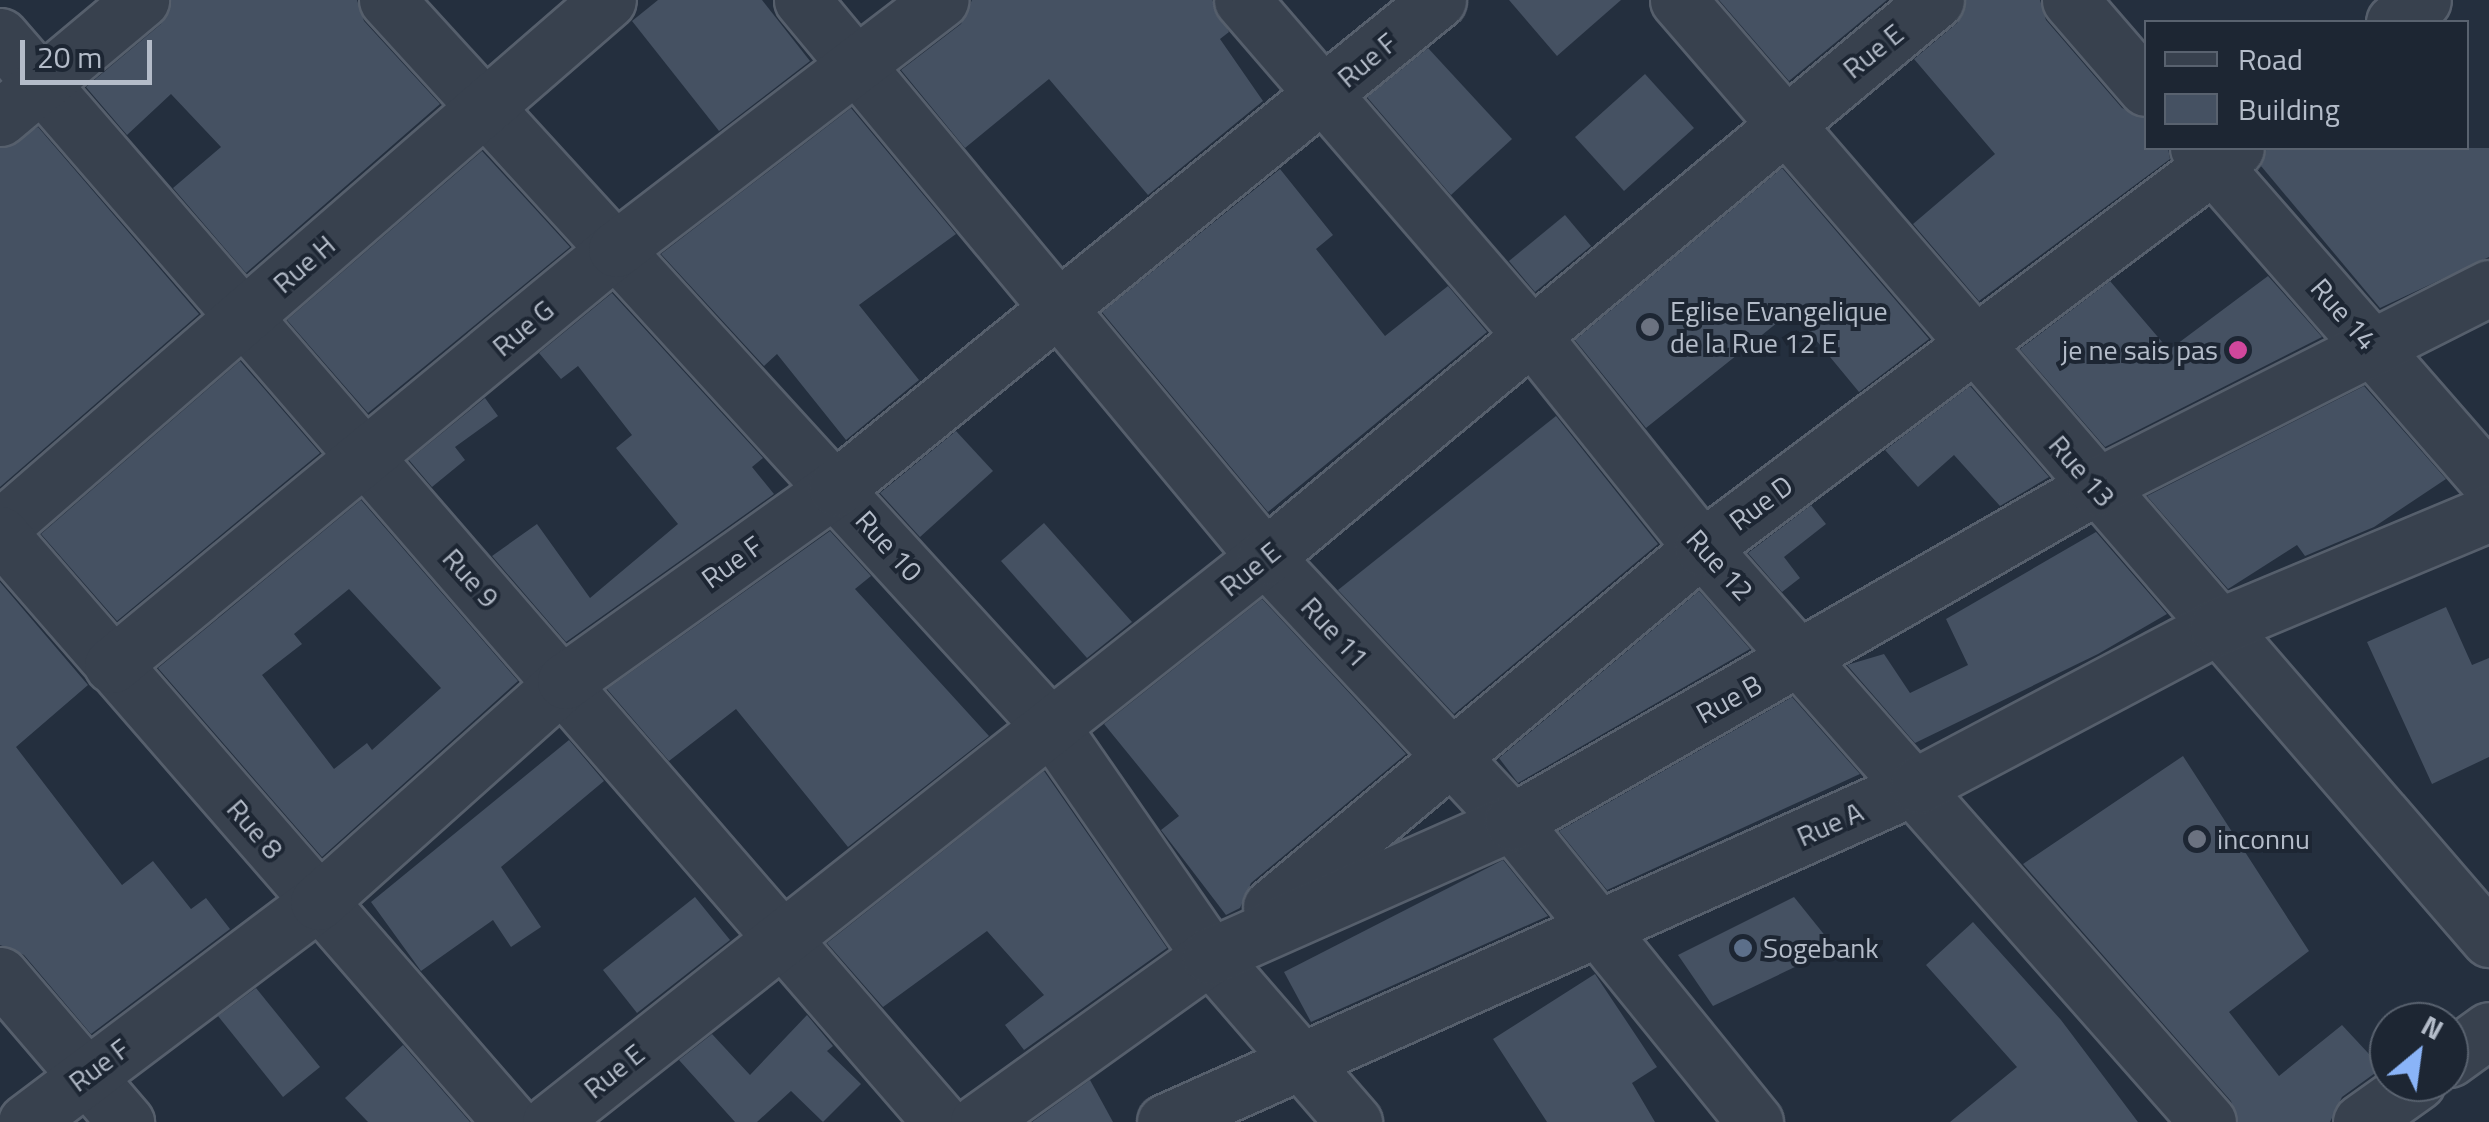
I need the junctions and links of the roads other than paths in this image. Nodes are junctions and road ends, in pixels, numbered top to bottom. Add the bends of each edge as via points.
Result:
1 (141, 0) edge
2 (387, 0) edge
3 (608, 0) edge
4 (802, 0) edge
5 (941, 0) edge
6 (1242, 0) edge
7 (1438, 0) edge
8 (1678, 0) edge
9 (1936, 0) edge
10 (2070, 0) edge
11 (2422, 0) edge
12 (2397, 20) edge
13 (0, 36) edge
14 (853, 70) junction
15 (38, 80) junction
16 (2144, 86) edge
17 (1328, 93) junction
18 (484, 110) junction
19 (0, 118) edge
20 (1780, 125) junction
21 (2216, 153) edge
22 (616, 249) junction
23 (2489, 288) edge
24 (1052, 306) junction
25 (240, 320) junction
26 (1532, 336) junction
27 (1972, 344) junction
28 (2375, 350) junction
29 (365, 462) junction
30 (2489, 481) edge
31 (2096, 487) junction
32 (836, 488) junction
33 (2489, 513) edge
34 (0, 531) edge
35 (1702, 548) junction
36 (1265, 557) junction
37 (2217, 627) junction
38 (1804, 657) junction
39 (112, 664) junction
40 (565, 681) junction
41 (1053, 728) junction
42 (1455, 760) junction
43 (1918, 785) junction
44 (1512, 822) junction
45 (318, 902) junction
46 (1592, 927) junction
47 (781, 938) junction
48 (2489, 939) edge
49 (1210, 956) junction
50 (0, 975) edge
51 (1306, 1061) junction
52 (85, 1074) junction
53 (2389, 1102) edge
54 (26, 1122) edge
55 (126, 1122) edge
56 (512, 1122) edge
57 (550, 1122) edge
58 (941, 1122) edge
59 (978, 1122) edge
60 (1165, 1122) edge
61 (1354, 1122) edge
62 (1756, 1122) edge
63 (2208, 1122) edge
64 (2361, 1122) edge

1 - 15 street
2 - 18 street, Rue 10
3 - 18 street, Rue H
4 - 14 street, Rue 11
5 - 14 street, Rue G
6 - 17 street, Rue 12
7 - 17 street, Rue F
8 - 20 street, Rue 13
9 - 20 street, Rue E
10 - 16 street
11 - 12 street
13 - 15 street, Rue 9
14 - 22 street, Rue G
14 - 24 street, Rue 11
15 - 19 street
15 - 25 street, Rue 9
17 - 24 street, Rue F
17 - 26 street, Rue 12
18 - 22 street, Rue 10
18 - 25 street, Rue H
20 - 26 street, Rue E
20 - 27 street, Rue 13
21 - 27 street, Rue D
21 - 28 street, Rue 14
22 - 29 street, Rue G
22 - 32 street, Rue 10 via 720,372
23 - 28 street, Rue B
24 - 32 street, Rue F
24 - 36 street, Rue 11
25 - 29 street, Rue 9
25 - 34 street, Rue H
26 - 35 street, Rue 12
26 - 36 street, Rue E
27 - 31 street, Rue 13
27 - 35 street, Rue D
28 - 30 street, Rue 14
28 - 31 street, Rue B
29 - 39 street, Rue G
29 - 40 street, Rue 9
31 - 37 street, Rue 13
31 - 38 street, Rue B
32 - 40 street, Rue F
32 - 41 street, Rue 10
33 - 37 street, Rue A
34 - 39 street, Rue 8
35 - 38 street, Rue 12
35 - 42 street, Rue D
36 - 41 street, Rue E
36 - 42 street, Rue 11
37 - 43 street, Rue A
37 - 48 street, Rue 13
38 - 43 street, Rue 12
38 - 44 street, Rue B
39 - 45 street, Rue 8
40 - 45 street, Rue F
40 - 47 street, Rue 9
41 - 47 street, Rue E
41 - 49 street, Rue 10
42 - 44 street, Rue 11
42 - 49 street, Rue D
43 - 46 street, Rue A
43 - 63 street, Rue 12
44 - 46 street, Rue 11
44 - 49 street, Rue B
45 - 52 street, Rue F
45 - 56 street, Rue 8
46 - 51 street, Rue A
46 - 62 street, Rue 11
47 - 57 street, Rue E
47 - 58 street, Rue 9
49 - 51 street, Rue 10
49 - 59 street, Rue B
50 - 52 street
51 - 60 street, Rue A
51 - 61 street, Rue 10
52 - 54 street, Rue F
52 - 55 street
53 - 64 street

